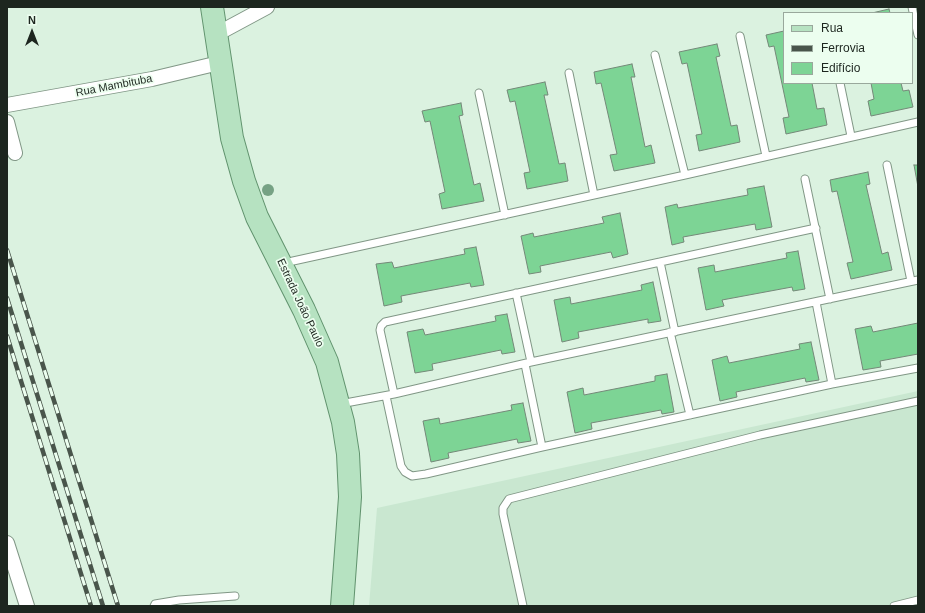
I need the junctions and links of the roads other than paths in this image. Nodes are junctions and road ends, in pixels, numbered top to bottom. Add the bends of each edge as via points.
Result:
1 (212, 7) edge
2 (267, 7) edge
3 (912, 7) edge
4 (216, 35) junction
5 (918, 35) edge
6 (740, 36) dead end
7 (655, 55) dead end
8 (219, 63) junction
9 (569, 73) dead end
10 (840, 84) edge
11 (479, 93) dead end
12 (7, 105) edge
13 (7, 122) edge
14 (918, 122) edge
15 (851, 136) junction
16 (15, 152) dead end
17 (766, 156) junction
18 (887, 165) dead end
19 (685, 175) junction
20 (805, 179) dead end
21 (594, 195) junction
22 (505, 215) junction
23 (816, 228) junction
24 (660, 262) junction
25 (281, 264) junction
26 (914, 281) edge
27 (516, 293) junction
28 (830, 299) junction
29 (816, 302) junction
30 (673, 332) junction
31 (528, 363) junction
32 (918, 368) edge
33 (832, 384) junction
34 (394, 394) junction
35 (386, 396) junction
36 (918, 401) edge
37 (338, 404) junction
38 (690, 415) junction
39 (542, 447) junction
40 (7, 543) edge
41 (234, 596) dead end
42 (918, 600) edge
43 (27, 606) edge
44 (154, 606) edge
45 (342, 606) edge
46 (523, 606) edge
47 (894, 606) edge

1 - 4 main road, Estrada João Paulo
2 - 4 street
3 - 5 lane
4 - 8 main road, Estrada João Paulo
6 - 17 lane
7 - 19 lane
8 - 12 street, Rua Mambituba via 152,79
8 - 25 main road, Estrada João Paulo via 232,138 244,181 257,217
9 - 21 lane
10 - 15 lane
11 - 22 lane
13 - 16 street
14 - 15 lane
15 - 17 lane
17 - 19 lane
18 - 26 lane
19 - 21 lane
20 - 23 lane
21 - 22 lane
22 - 25 lane
23 - 24 lane
23 - 28 lane
24 - 27 lane
24 - 30 lane
25 - 37 main road, Estrada João Paulo via 328,362
26 - 28 lane
27 - 31 lane
27 - 34 lane via 385,322 380,330
28 - 29 lane
29 - 30 lane
29 - 33 lane
30 - 31 lane
30 - 38 lane
31 - 34 lane
31 - 39 lane
32 - 33 lane
33 - 38 lane
34 - 35 lane
35 - 37 lane
35 - 39 lane via 401,466 412,476
36 - 46 lane via 760,435 509,499 503,508 503,514
37 - 45 main road, Estrada João Paulo via 348,454 350,497
38 - 39 lane
40 - 43 street
41 - 44 lane via 179,600
42 - 47 lane

